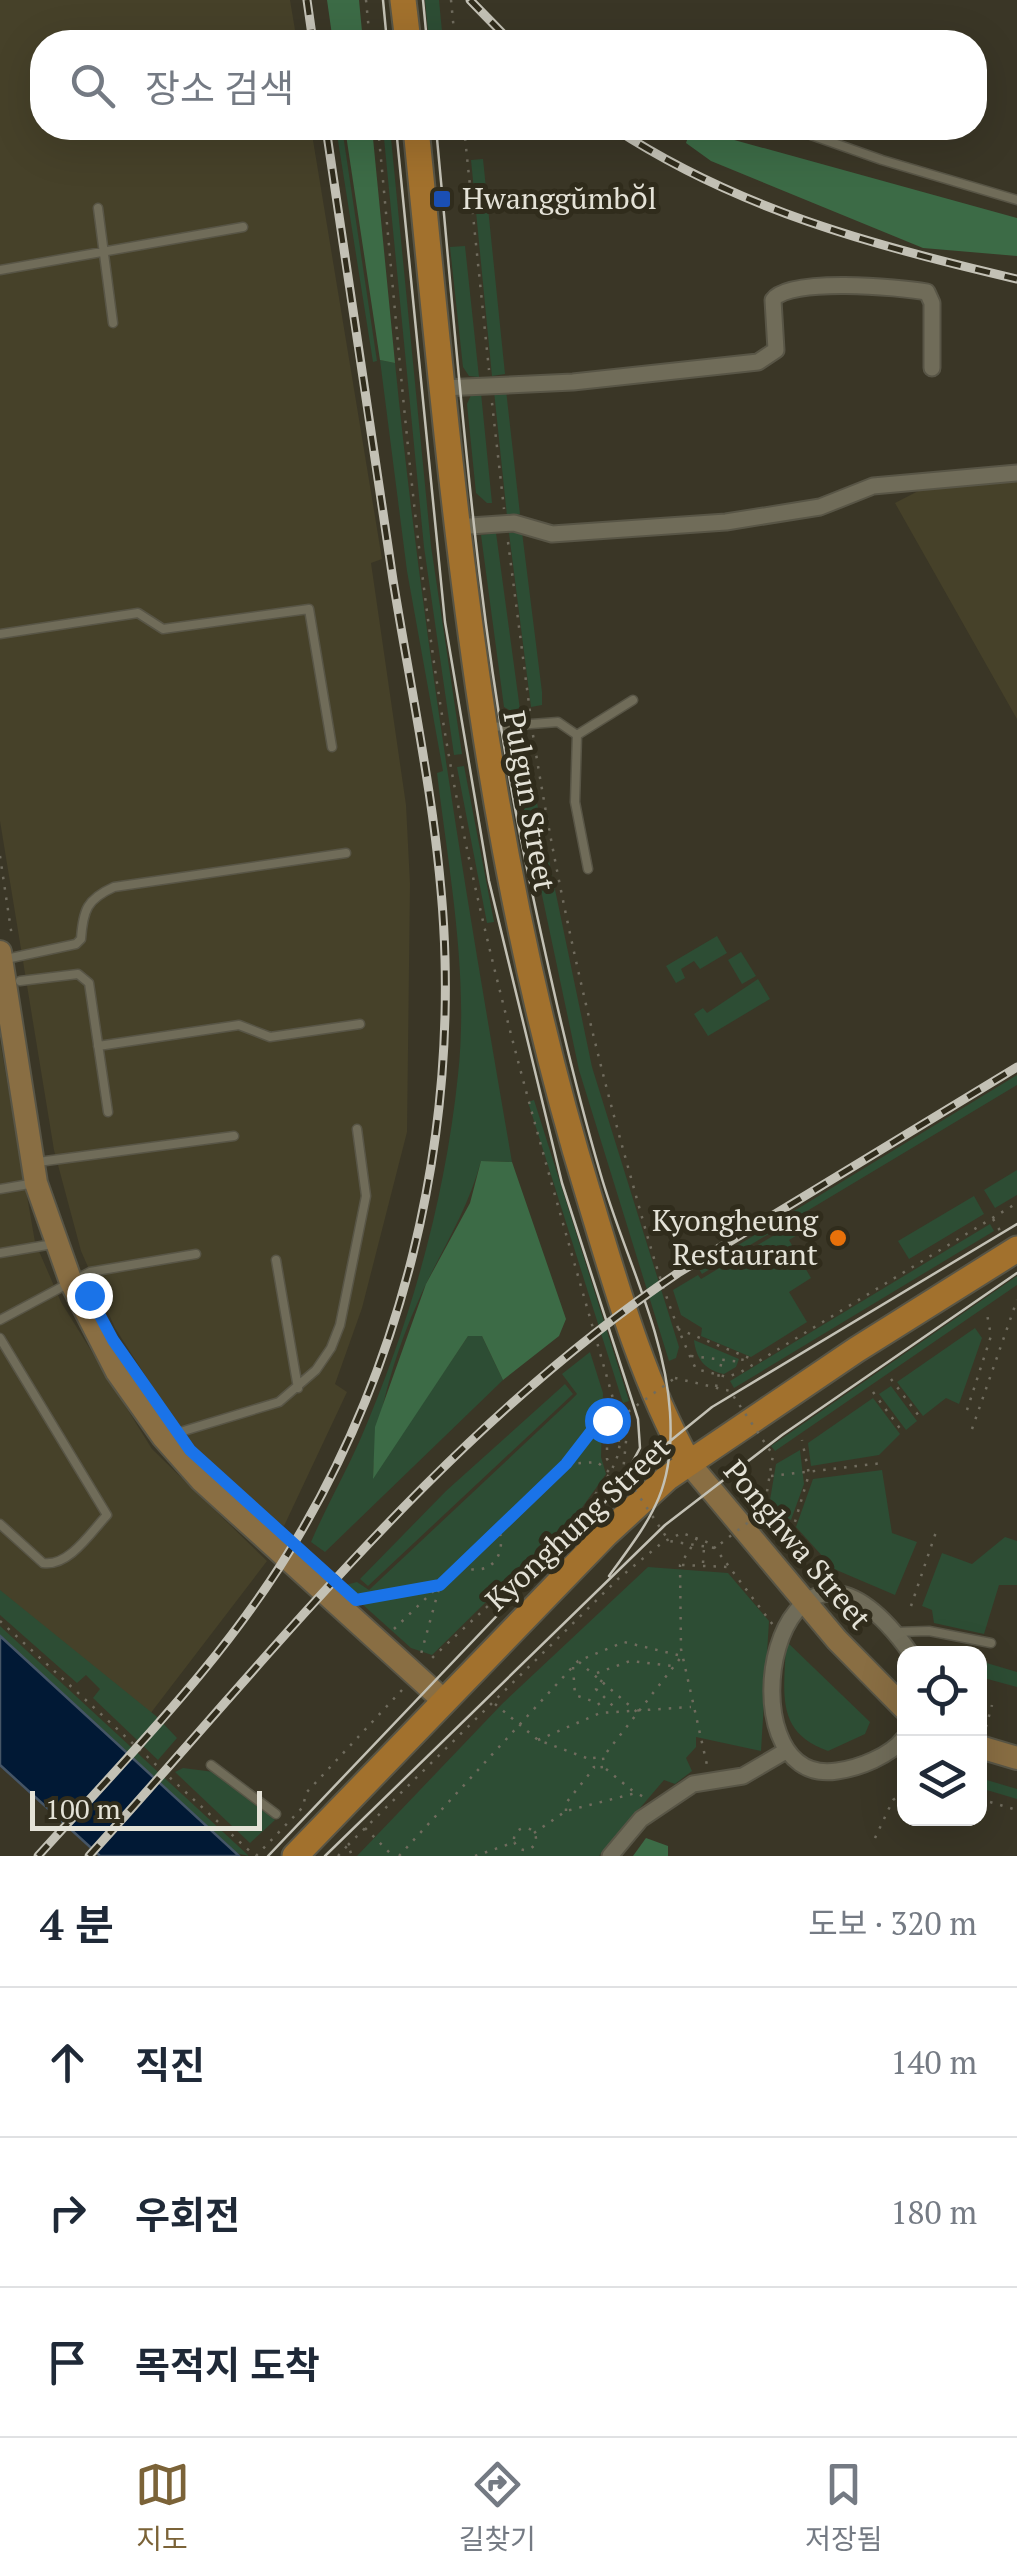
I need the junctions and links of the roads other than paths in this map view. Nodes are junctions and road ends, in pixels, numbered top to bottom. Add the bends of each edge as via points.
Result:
1 (403, 0) edge
2 (407, 30) edge
3 (417, 140) edge
4 (830, 140) edge
5 (1017, 200) edge
6 (98, 208) dead end
7 (243, 227) dead end
8 (104, 254) junction
9 (0, 270) edge
10 (113, 323) dead end
11 (932, 368) dead end
12 (442, 388) junction
13 (1017, 473) edge
14 (456, 527) junction
15 (0, 634) edge
16 (633, 700) dead end
17 (482, 728) junction
18 (577, 736) junction
19 (332, 747) dead end
20 (346, 854) dead end
21 (588, 869) dead end
22 (6, 956) edge
23 (20, 981) dead end
24 (360, 1024) dead end
25 (98, 1046) junction
26 (108, 1112) dead end
27 (357, 1129) dead end
28 (234, 1136) dead end
29 (35, 1173) junction
30 (0, 1189) edge
31 (57, 1244) junction
32 (1017, 1249) edge
33 (0, 1253) edge
34 (196, 1254) dead end
35 (276, 1260) dead end
36 (72, 1282) junction
37 (0, 1320) edge
38 (0, 1338) edge
39 (298, 1388) junction
40 (163, 1438) junction
41 (688, 1462) junction
42 (0, 1524) edge
43 (803, 1601) junction
44 (896, 1632) junction
45 (991, 1642) dead end
46 (906, 1646) edge
47 (443, 1700) junction
48 (897, 1701) edge
49 (897, 1743) edge
50 (987, 1749) edge
51 (784, 1752) junction
52 (1017, 1758) edge
53 (212, 1765) dead end
54 (276, 1814) dead end
55 (295, 1856) edge
56 (610, 1856) edge

1 - 2 main road
3 - 12 main road, Pulgun Street
4 - 5 lane
6 - 8 lane
7 - 8 lane
8 - 9 lane
8 - 10 lane
11 - 12 street via 927,292 791,288 773,300 776,350 758,362
12 - 14 main road, Pulgun Street
13 - 14 street via 873,486 820,507 726,522 552,534 506,524
14 - 17 main road, Pulgun Street
15 - 19 lane via 138,613 163,629 308,609
16 - 18 lane
17 - 18 lane via 558,722
17 - 41 main road, Pulgun Street via 509,880 566,1118 648,1385
18 - 21 lane via 575,802
20 - 22 lane via 114,887 96,894 83,910 76,944
22 - 29 street
23 - 25 lane via 78,974 88,984
24 - 25 lane via 270,1037 239,1024
25 - 26 lane
27 - 39 lane via 366,1196 340,1325
28 - 29 lane
29 - 30 lane
29 - 31 street
31 - 33 lane
31 - 36 street
32 - 41 main road, Kyonghung Street
34 - 36 lane via 90,1272
35 - 39 lane
36 - 37 lane
36 - 40 street via 117,1372
38 - 42 lane via 108,1515 52,1564 42,1563
39 - 40 lane via 253,1412
40 - 47 street
41 - 43 street, Ponghwa Street
41 - 47 main road, Kyonghung Street via 606,1534
43 - 44 street via 834,1594
43 - 48 street, Ponghwa Street
43 - 51 street via 780,1633 774,1705
44 - 45 lane
44 - 46 street
47 - 55 main road, Kyonghung Street
49 - 51 street via 874,1759 826,1773 810,1771
50 - 52 street
51 - 56 street via 743,1776 694,1784 658,1806
53 - 54 lane

